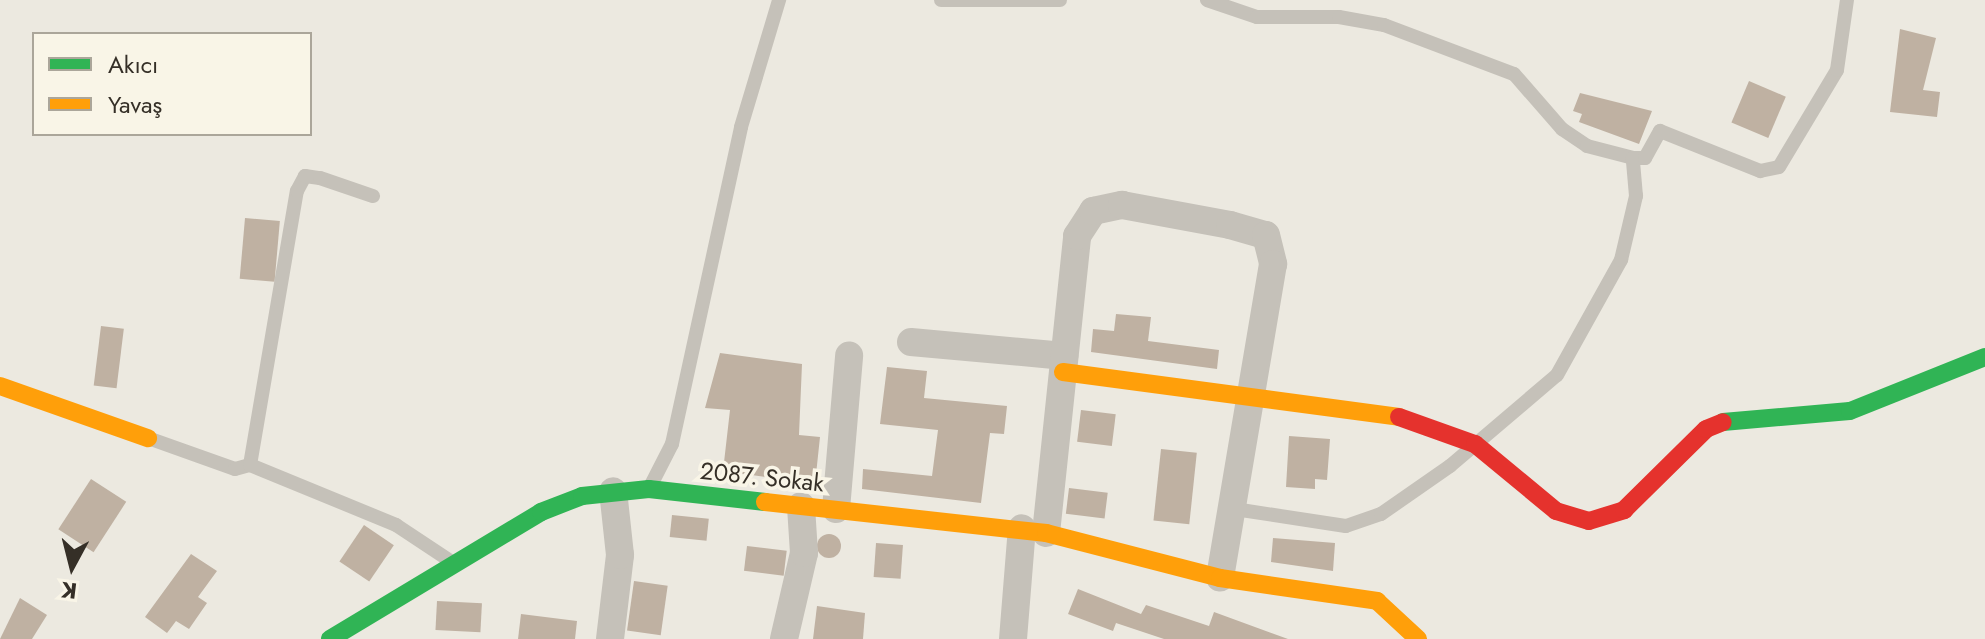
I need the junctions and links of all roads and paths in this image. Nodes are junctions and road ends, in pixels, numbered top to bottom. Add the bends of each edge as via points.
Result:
1 (779, 0) edge
2 (941, 0) edge
3 (1060, 0) edge
4 (1207, 0) edge
5 (1847, 0) edge
6 (1633, 158) junction
7 (373, 196) dead end
8 (911, 342) dead end
9 (849, 356) dead end
10 (1985, 357) edge
11 (1064, 364) junction
12 (0, 386) edge
13 (1245, 398) junction
14 (148, 438) joint
15 (1475, 444) junction
16 (250, 465) junction
17 (649, 489) junction
18 (613, 491) junction
19 (801, 506) junction
20 (1228, 508) junction
21 (836, 509) junction
22 (1034, 530) junction
23 (453, 562) junction
24 (1220, 578) junction
25 (368, 629) edge
26 (330, 639) edge
27 (610, 639) edge
28 (784, 639) edge
29 (1013, 639) edge
30 (1418, 639) edge

1 - 17 lane via 745,113 672,444
2 - 3 lane
4 - 6 lane via 1257,17 1339,17 1384,25 1471,57 1514,74 1562,129 1587,146
5 - 6 lane via 1837,70 1779,167 1760,171 1660,131 1645,158
6 - 15 lane via 1636,196 1621,260 1557,375
7 - 16 lane via 305,176 297,191
8 - 11 street
9 - 21 street
10 - 15 street via 1850,411 1735,417 1706,429 1624,510 1589,521 1556,511
11 - 13 street
11 - 13 street via 1077,236 1093,211 1122,205 1230,225 1266,235 1273,264
11 - 22 street
12 - 14 street
13 - 15 street via 1394,415
13 - 20 street
14 - 16 lane via 235,469
15 - 20 lane via 1381,514 1346,526
16 - 23 lane via 396,525
17 - 18 street, 2087. Sokak
17 - 19 street, 2087. Sokak
18 - 23 street, 2087. Sokak via 541,512
18 - 27 street via 620,555
19 - 21 street, 2087. Sokak
19 - 28 street via 804,553
20 - 24 street
21 - 22 street, 2087. Sokak
22 - 24 street, 2087. Sokak
22 - 29 street
23 - 25 street, 2087. Sokak
24 - 30 street, 2087. Sokak via 1377,601
25 - 26 street, 2087. Sokak

